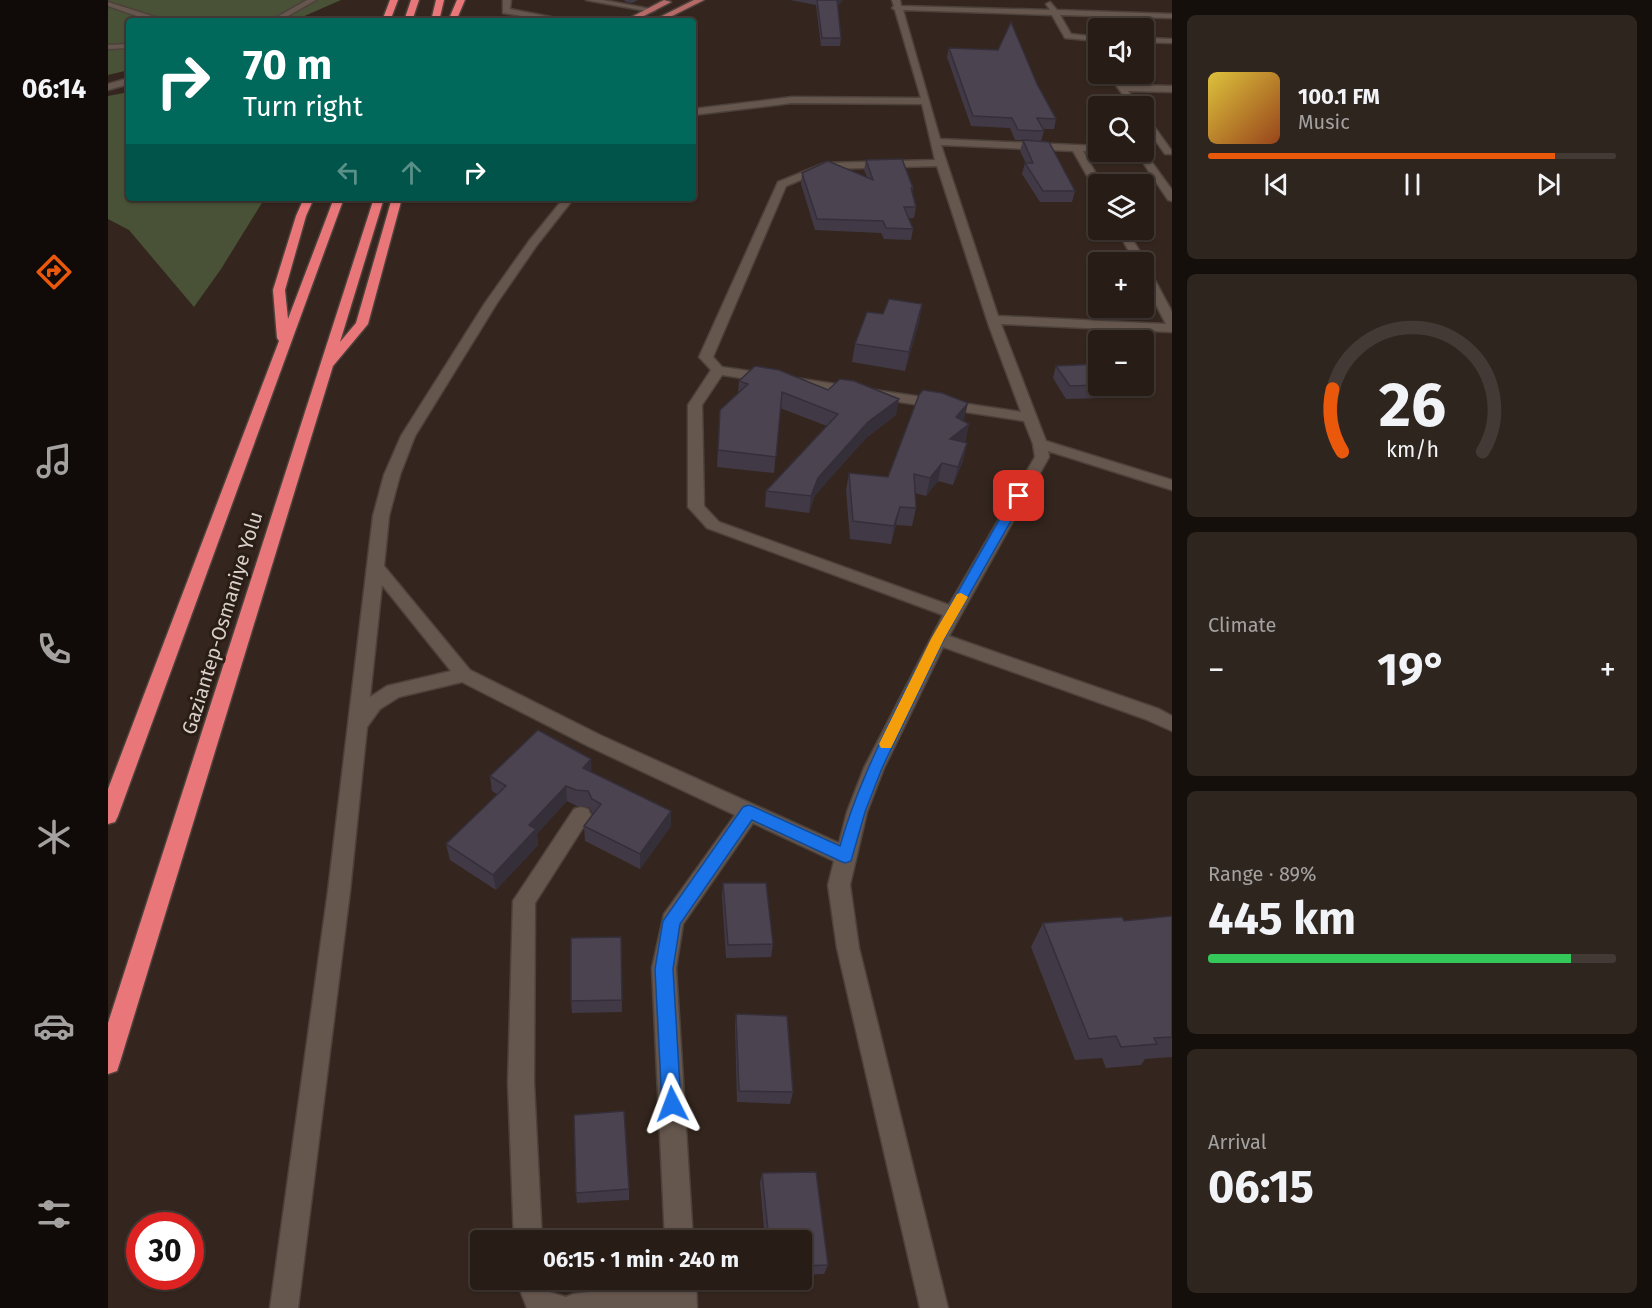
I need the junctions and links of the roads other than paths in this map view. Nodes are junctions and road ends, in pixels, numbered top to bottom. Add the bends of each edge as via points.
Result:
1 (312, 0) edge
2 (394, 0) edge
3 (415, 0) edge
4 (440, 0) edge
5 (461, 0) edge
6 (507, 0) edge
7 (590, 0) edge
8 (671, 0) edge
9 (700, 0) edge
10 (987, 0) edge
11 (1047, 0) edge
12 (108, 4) edge
13 (896, 4) edge
14 (652, 10) junction
15 (991, 11) junction
16 (1055, 13) junction
17 (1172, 16) edge
18 (149, 18) edge
19 (279, 18) edge
20 (387, 18) edge
21 (409, 18) edge
22 (436, 18) edge
23 (454, 18) edge
24 (549, 18) edge
25 (635, 18) edge
26 (662, 18) edge
27 (1086, 38) joint
28 (1154, 40) edge
29 (1088, 41) edge
30 (1172, 41) edge
31 (126, 46) edge
32 (108, 47) edge
33 (126, 74) edge
34 (108, 78) edge
35 (126, 82) edge
36 (1119, 84) edge
37 (108, 87) edge
38 (1122, 88) junction
39 (1172, 89) edge
40 (1128, 96) edge
41 (926, 101) junction
42 (696, 112) edge
43 (1154, 131) edge
44 (936, 142) junction
45 (1076, 148) junction
46 (1088, 149) edge
47 (1154, 151) edge
48 (1170, 152) edge
49 (1149, 162) edge
50 (941, 163) junction
51 (1091, 174) edge
52 (1172, 198) edge
53 (308, 201) edge
54 (338, 201) edge
55 (378, 201) edge
56 (396, 201) edge
57 (567, 201) edge
58 (1154, 289) edge
59 (993, 320) junction
60 (1172, 323) edge
61 (1172, 328) edge
62 (284, 344) junction
63 (325, 369) junction
64 (718, 370) junction
65 (1031, 418) junction
66 (1040, 444) junction
67 (1172, 485) edge
68 (375, 566) junction
69 (952, 612) junction
70 (938, 639) junction
71 (464, 675) junction
72 (1172, 724) edge
73 (357, 727) junction
74 (749, 812) junction
75 (581, 815) dead end
76 (108, 816) edge
77 (845, 856) junction
78 (108, 1062) edge
79 (528, 1230) edge
80 (678, 1230) edge
81 (534, 1290) edge
82 (682, 1294) edge
83 (284, 1308) edge
84 (558, 1308) edge
85 (573, 1308) edge
86 (934, 1308) edge

1 - 19 street
2 - 20 highway
3 - 21 highway
4 - 22 highway
5 - 23 highway
6 - 24 street via 506,11
7 - 14 street
8 - 14 main road
9 - 26 main road
10 - 15 street
11 - 16 street
12 - 18 street
13 - 15 street
13 - 41 street
14 - 25 main road
15 - 16 street
16 - 17 street
16 - 27 street via 1068,36
27 - 29 street
28 - 30 street
31 - 32 street
33 - 34 street
35 - 37 street
36 - 38 street
38 - 39 street
38 - 40 street
41 - 42 street via 792,100
41 - 44 street
43 - 48 street
44 - 45 street
44 - 50 street
45 - 46 street
45 - 51 street
47 - 48 street
49 - 52 street
50 - 59 street
50 - 64 street via 825,166 782,184 706,357
53 - 62 highway via 279,290
54 - 62 highway, Gaziantep-Osmaniye Yolu
55 - 63 highway, Gaziantep-Osmaniye Yolu
56 - 63 highway via 362,324
57 - 68 street via 491,303 408,436 381,516
58 - 60 street
59 - 61 street
59 - 65 street
62 - 76 highway, Gaziantep-Osmaniye Yolu
63 - 78 highway, Gaziantep-Osmaniye Yolu
64 - 65 street
64 - 69 street via 694,405 696,507 712,525
65 - 66 street
66 - 67 street
66 - 69 street via 1042,457
68 - 71 street
68 - 73 street
69 - 70 street
70 - 72 street
70 - 77 street via 874,768
71 - 73 street via 394,691 373,704
71 - 74 street
73 - 83 street
74 - 77 street
74 - 80 street via 672,921 664,969
75 - 79 street via 524,902 521,1083
77 - 86 street via 839,885 848,948
81 - 84 street via 540,1304
82 - 85 street

